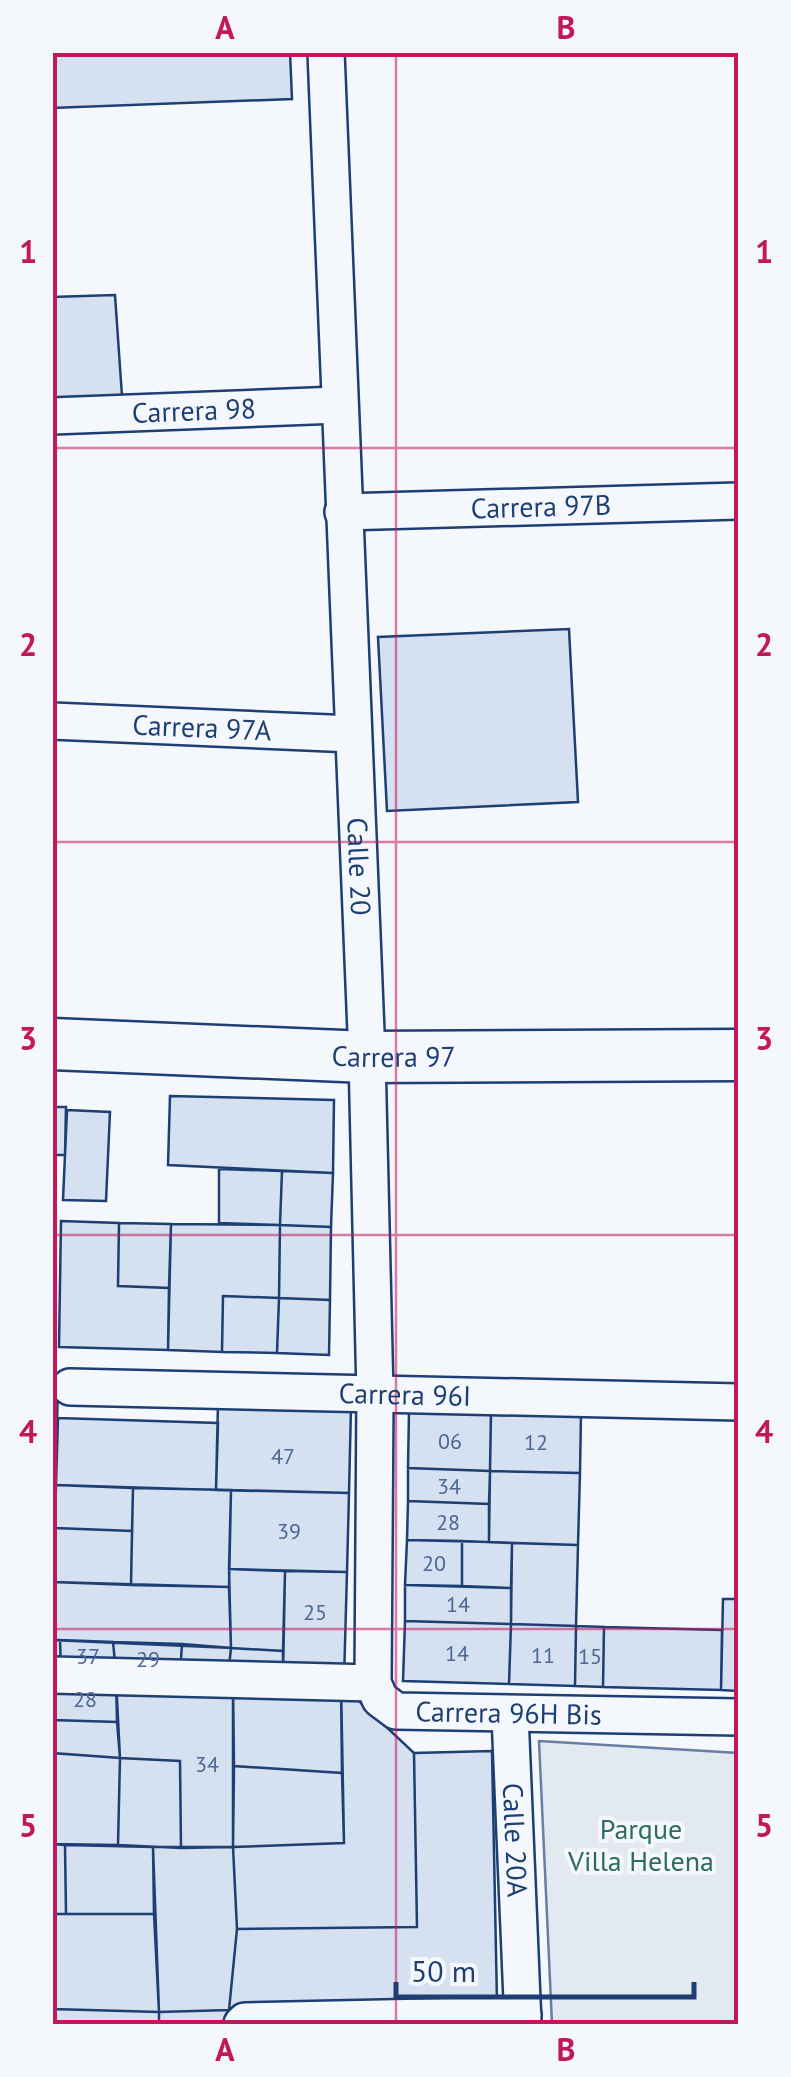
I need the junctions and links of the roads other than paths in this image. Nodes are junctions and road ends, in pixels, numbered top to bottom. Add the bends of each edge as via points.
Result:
1 (326, 52) edge
2 (338, 405) junction
3 (52, 416) edge
4 (738, 500) edge
5 (342, 512) junction
6 (52, 722) edge
7 (353, 734) junction
8 (52, 1044) edge
9 (738, 1055) edge
10 (367, 1057) junction
11 (70, 1386) dead end
12 (375, 1395) junction
13 (738, 1402) edge
14 (52, 1674) edge
15 (373, 1682) junction
16 (510, 1715) junction
17 (738, 1717) edge
18 (523, 2020) edge
19 (242, 2024) edge

1 - 2 street, Calle 20
2 - 3 street, Carrera 98
2 - 5 street, Calle 20
4 - 5 street, Carrera 97B
5 - 7 street, Calle 20
6 - 7 street, Carrera 97A
7 - 10 street, Calle 20
8 - 10 street, Carrera 97
9 - 10 street, Carrera 97
10 - 12 street, Calle 20
11 - 12 street, Carrera 96I
12 - 13 street, Carrera 96I
12 - 15 street, Calle 20
14 - 15 street
15 - 16 street, Carrera 96H Bis via 380,1699 396,1710
16 - 17 street, Carrera 96H Bis
16 - 18 street, Calle 20A
18 - 19 street

